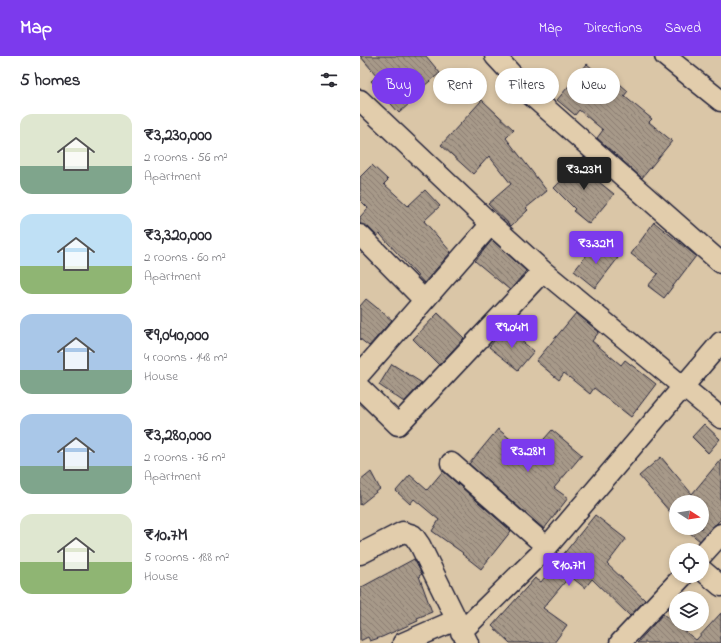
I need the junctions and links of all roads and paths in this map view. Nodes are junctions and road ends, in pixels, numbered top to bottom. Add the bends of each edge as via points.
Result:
1 (495, 56) edge
2 (665, 56) edge
3 (360, 100) edge
4 (721, 101) edge
5 (491, 224) junction
6 (360, 235) edge
7 (721, 262) edge
8 (543, 271) junction
9 (424, 300) junction
10 (721, 342) edge
11 (360, 374) edge
12 (684, 387) junction
13 (360, 388) edge
14 (721, 418) edge
15 (451, 463) dead end
16 (721, 534) edge
17 (547, 547) junction
18 (709, 547) edge
19 (360, 554) edge
20 (709, 576) edge
21 (676, 583) edge
22 (721, 586) edge
23 (462, 632) edge
24 (403, 643) edge
25 (620, 643) edge

1 - 7 street via 532,96
2 - 4 street
3 - 5 street
5 - 8 street
5 - 9 street
6 - 9 street
8 - 12 street
8 - 13 street via 398,425
9 - 11 street
10 - 12 street
12 - 14 street
12 - 17 street
15 - 17 street
16 - 18 street
17 - 23 street
19 - 23 street via 403,532 413,535
20 - 22 street
21 - 25 street
23 - 24 street

